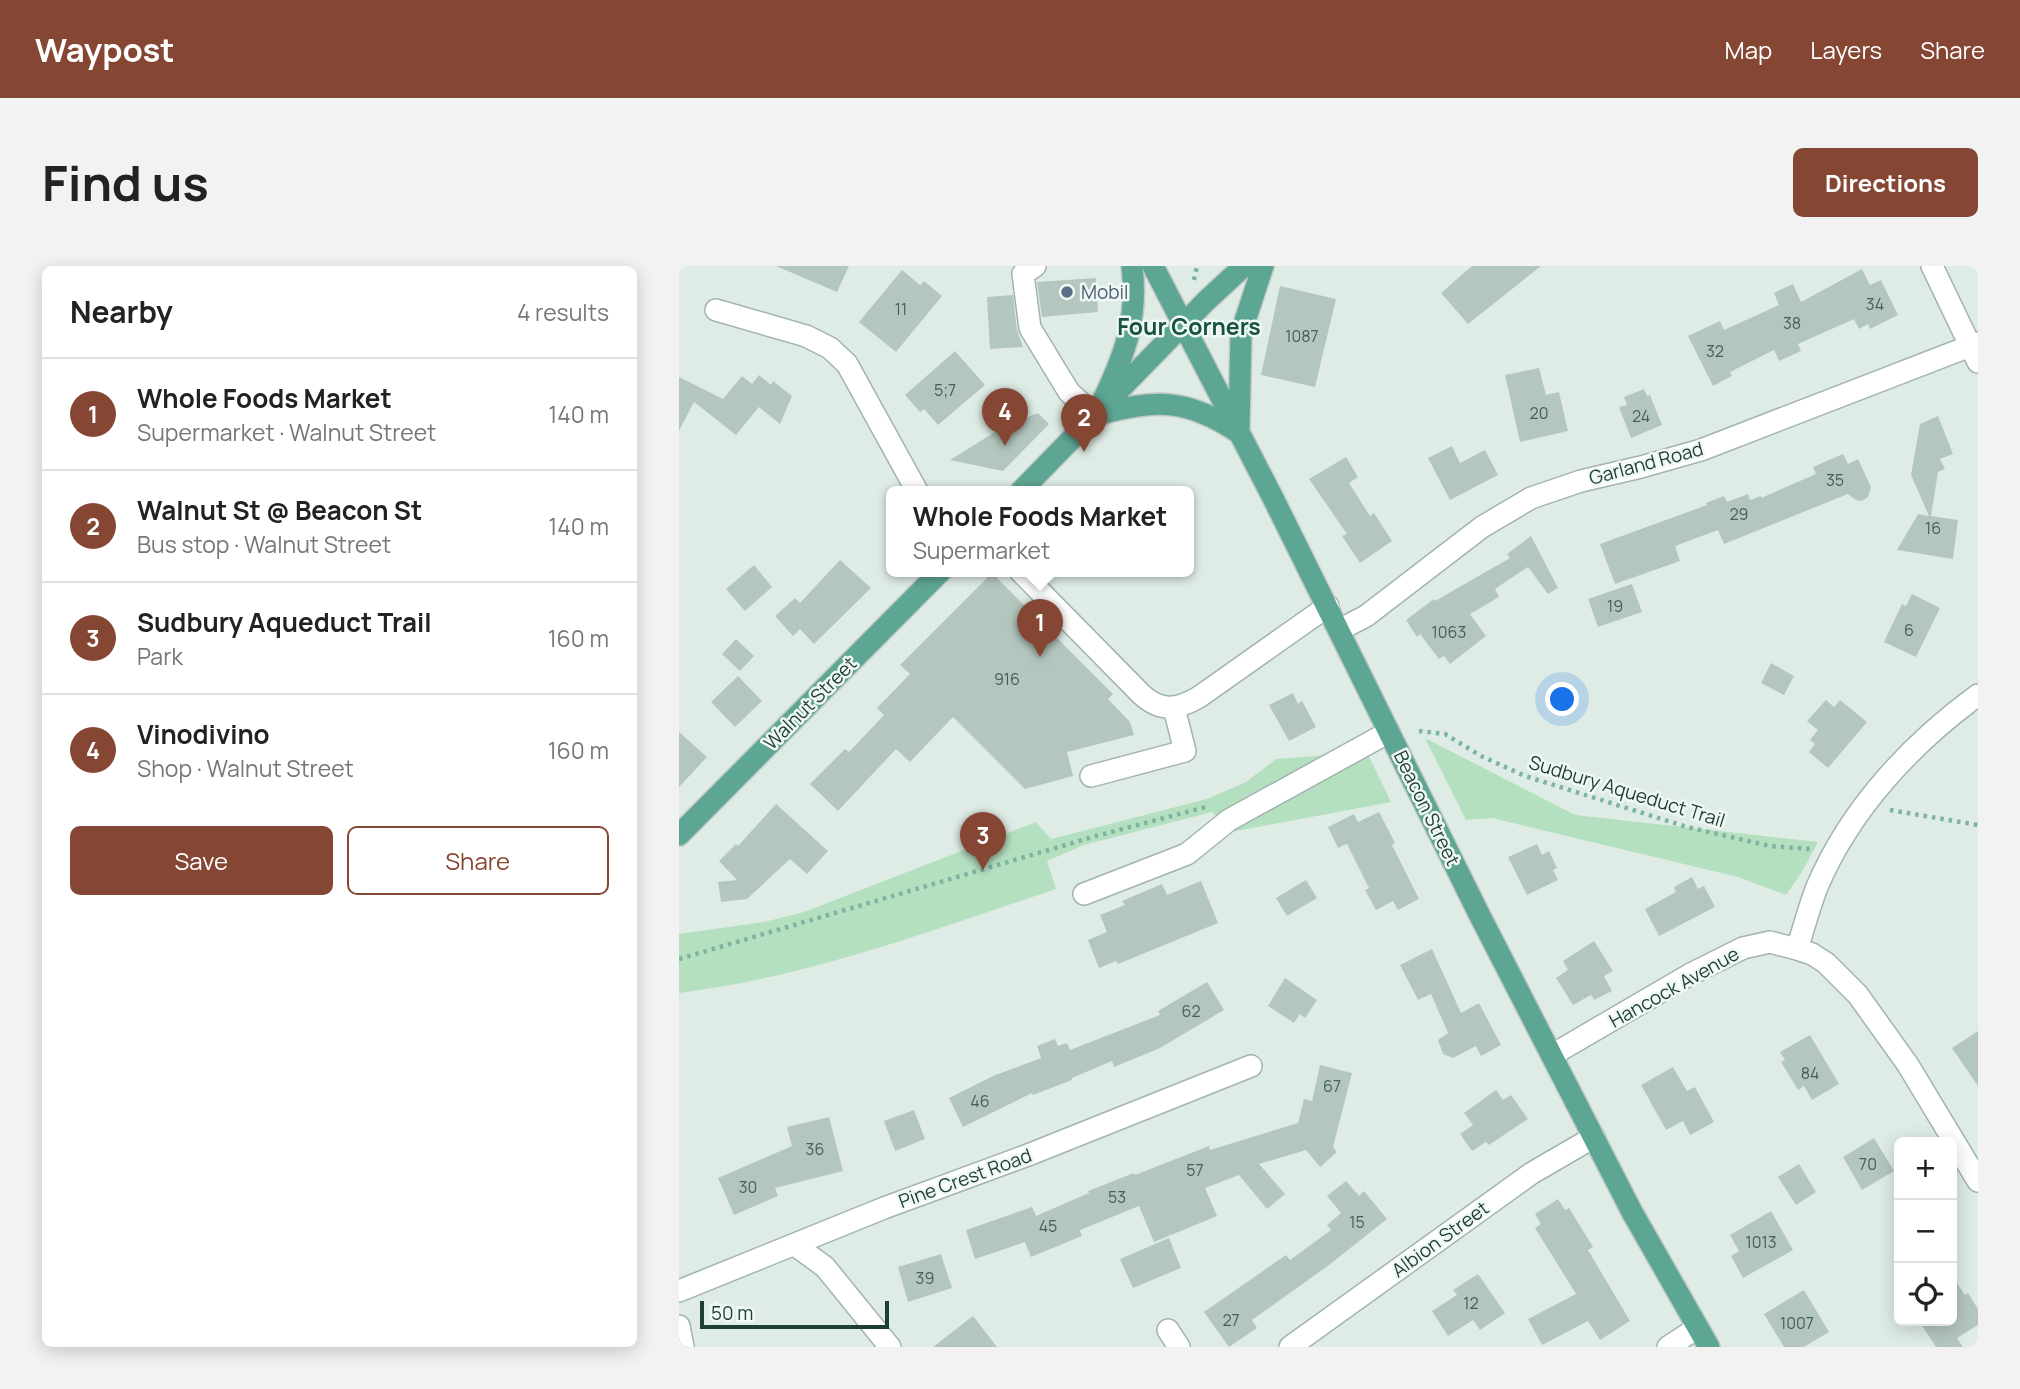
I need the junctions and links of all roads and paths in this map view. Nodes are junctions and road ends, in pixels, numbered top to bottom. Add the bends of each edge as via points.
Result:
1 (1035, 266) edge
2 (1132, 266) edge
3 (1153, 266) edge
4 (1197, 266) edge
5 (1244, 266) edge
6 (1263, 266) edge
7 (1932, 266) edge
8 (1194, 281) dead end
9 (716, 310) dead end
10 (1182, 326) junction
11 (1976, 350) edge
12 (1095, 416) junction
13 (1239, 433) junction
14 (914, 486) edge
15 (1026, 486) edge
16 (935, 577) edge
17 (1026, 577) edge
18 (1328, 606) junction
19 (1339, 629) junction
20 (1978, 695) edge
21 (1174, 708) junction
22 (1419, 731) dead end
23 (1389, 732) junction
24 (1091, 776) dead end
25 (1212, 806) dead end
26 (1865, 806) junction
27 (1978, 825) edge
28 (679, 835) edge
29 (1836, 850) junction
30 (1084, 894) dead end
31 (1797, 948) junction
32 (679, 959) edge
33 (1552, 1055) junction
34 (1251, 1066) dead end
35 (1594, 1137) junction
36 (1978, 1181) edge
37 (795, 1245) junction
38 (679, 1291) edge
39 (679, 1326) edge
40 (1697, 1328) junction
41 (683, 1347) edge
42 (890, 1347) edge
43 (1290, 1347) edge
44 (1668, 1347) edge
45 (1709, 1347) edge

1 - 12 street via 1023,274 1030,328 1069,392
2 - 12 main road via 1135,295 1129,340
3 - 10 main road, Beacon Street
4 - 8 path
5 - 10 main road
6 - 13 main road via 1241,332
7 - 11 street
9 - 14 street via 806,336 839,356 854,374
10 - 12 main road
10 - 13 main road, Beacon Street
11 - 19 street, Garland Road via 1701,450 1531,498 1482,527 1366,616
12 - 13 main road via 1133,405 1176,405 1210,415
12 - 15 main road
13 - 18 main road, Beacon Street
16 - 28 main road, Walnut Street
17 - 21 street via 1141,694 1157,706
18 - 19 main road, Beacon Street
18 - 21 street via 1199,697
19 - 23 main road, Beacon Street
20 - 26 street via 1931,731
21 - 24 street via 1185,751
22 - 29 path, Sudbury Aqueduct Trail via 1445,734 1525,776 1687,827 1770,846
23 - 30 street via 1229,820 1187,854
23 - 33 main road, Beacon Street
25 - 32 path via 1096,835
26 - 27 path
26 - 29 street
29 - 31 street via 1817,887
31 - 33 street, Hancock Avenue via 1770,942 1743,948
31 - 36 street, Hancock Avenue via 1826,963 1866,1004
33 - 35 main road, Beacon Street
34 - 37 street, Pine Crest Road
35 - 40 main road, Beacon Street
35 - 43 street, Albion Street via 1532,1173
37 - 38 street, Pine Crest Road
37 - 42 street via 825,1267
39 - 41 street
40 - 44 street
40 - 45 main road, Beacon Street

